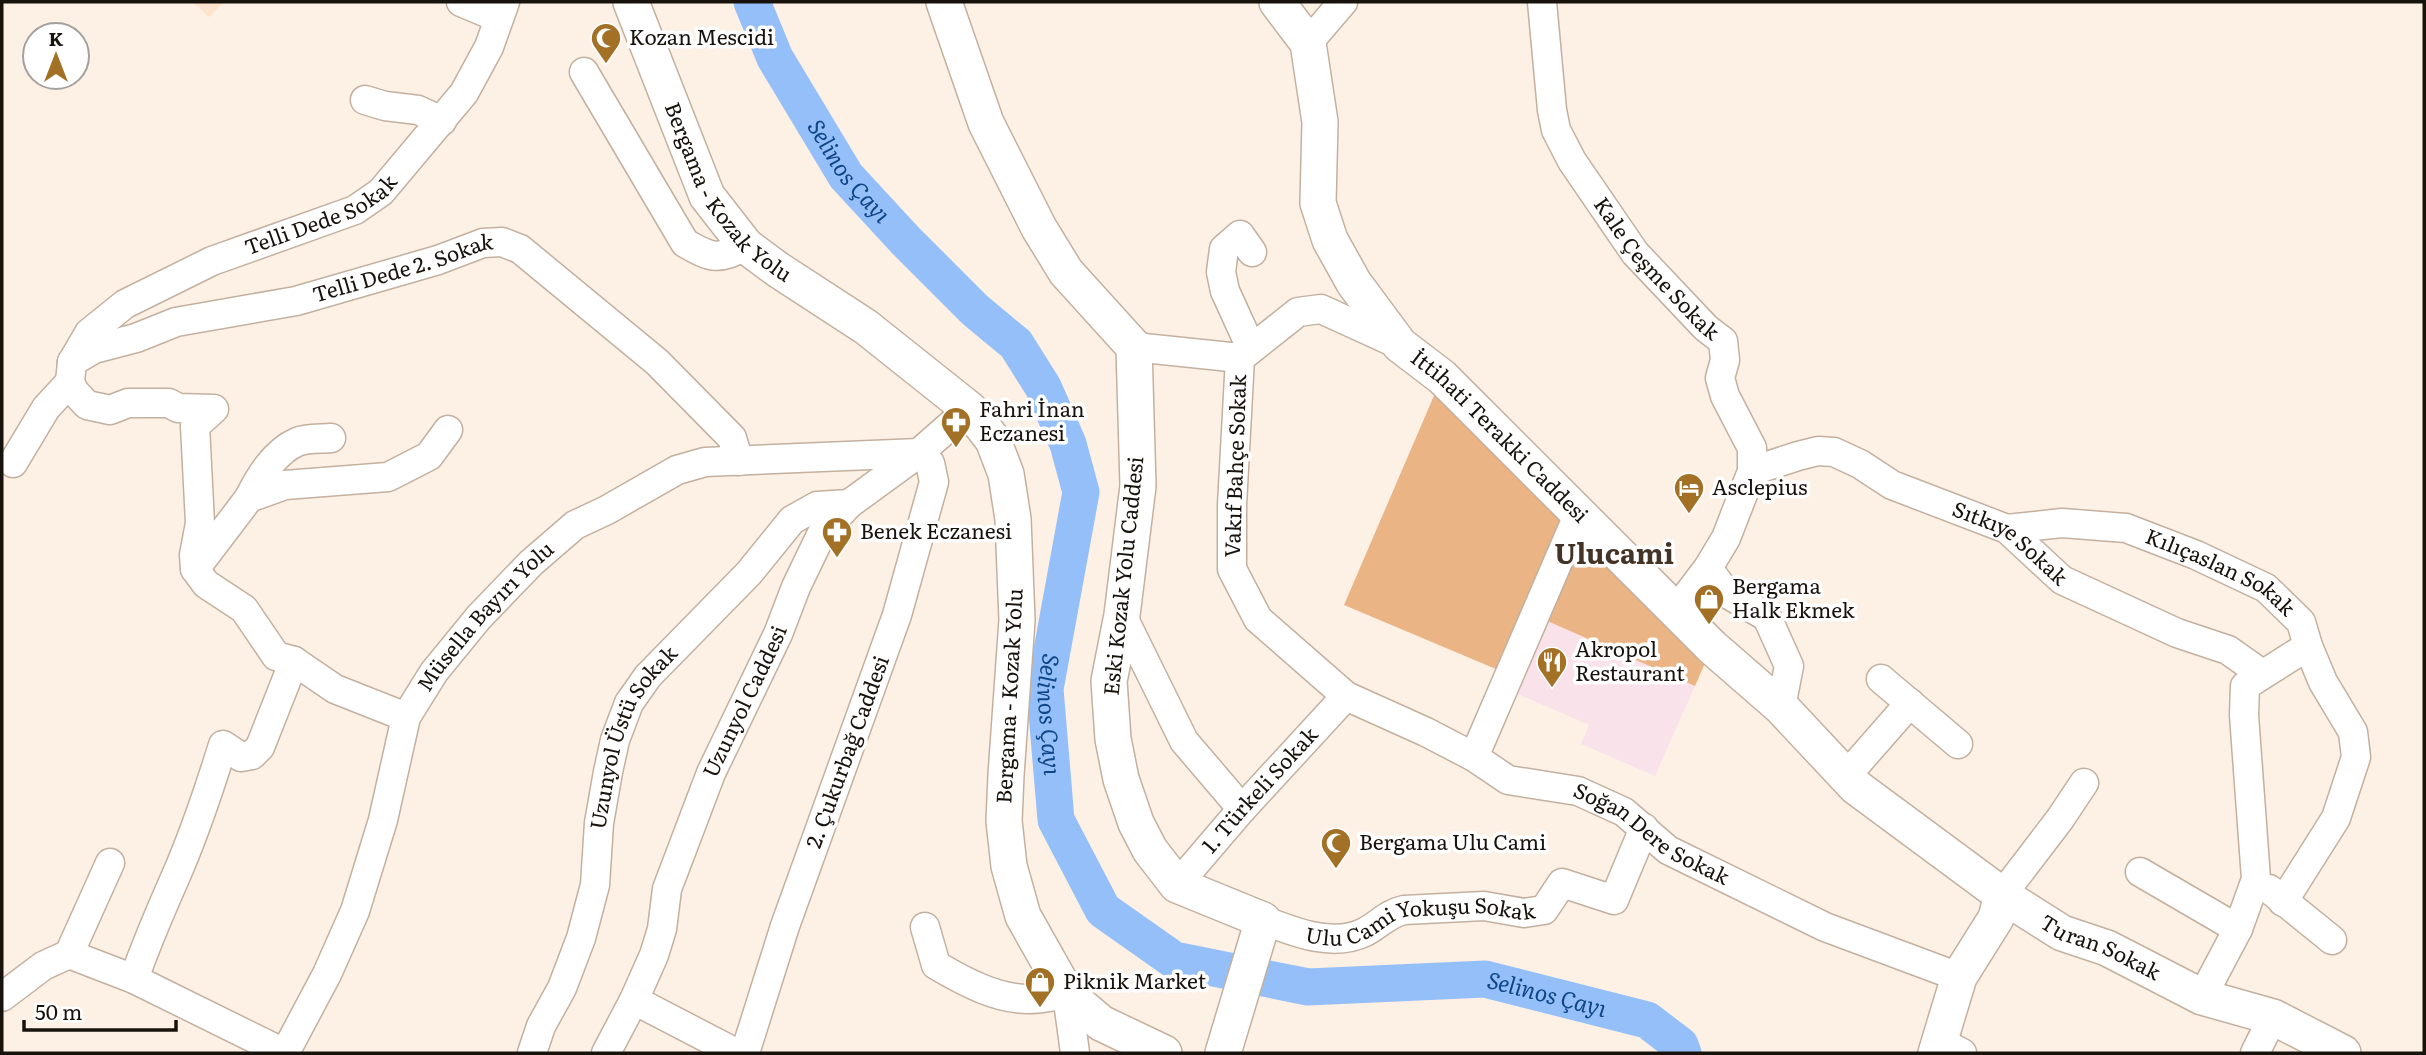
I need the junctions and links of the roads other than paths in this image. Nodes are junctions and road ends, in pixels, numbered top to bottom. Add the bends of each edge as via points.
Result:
1 (461, 2) edge
2 (631, 2) edge
3 (944, 2) edge
4 (1277, 2) edge
5 (1343, 2) edge
6 (1542, 2) edge
7 (502, 10) edge
8 (1308, 43) junction
9 (584, 72) dead end
10 (365, 100) dead end
11 (442, 121) junction
12 (746, 246) junction
13 (1252, 252) dead end
14 (1400, 345) junction
15 (1134, 347) junction
16 (1245, 353) junction
17 (71, 372) junction
18 (970, 409) junction
19 (448, 430) dead end
20 (331, 438) dead end
21 (919, 453) junction
22 (739, 461) junction
23 (13, 463) dead end
24 (1752, 471) junction
25 (249, 498) junction
26 (849, 504) junction
27 (1579, 513) junction
28 (2007, 529) junction
29 (1708, 568) junction
30 (195, 569) junction
31 (1676, 610) junction
32 (1122, 615) junction
33 (2308, 646) junction
34 (294, 661) junction
35 (2262, 674) junction
36 (1881, 679) dead end
37 (1346, 695) junction
38 (1910, 703) junction
39 (1781, 707) junction
40 (406, 717) junction
41 (1958, 744) dead end
42 (1474, 757) junction
43 (1846, 776) junction
44 (2084, 783) dead end
45 (1242, 809) junction
46 (1644, 828) junction
47 (110, 863) dead end
48 (2140, 872) dead end
49 (2256, 879) junction
50 (1177, 885) junction
51 (2002, 895) junction
52 (2283, 902) junction
53 (925, 927) dead end
54 (1260, 929) junction
55 (2238, 929) junction
56 (2332, 940) dead end
57 (69, 954) junction
58 (1959, 978) junction
59 (134, 979) junction
60 (1067, 994) junction
61 (2, 997) edge
62 (2202, 997) junction
63 (634, 1000) junction
64 (2273, 1017) junction
65 (1945, 1049) edge
66 (1224, 1052) edge
67 (285, 1053) edge
68 (533, 1053) edge
69 (606, 1053) edge
70 (736, 1053) edge
71 (746, 1053) edge
72 (1075, 1053) edge
73 (1164, 1053) edge
74 (2255, 1053) edge
75 (2343, 1053) edge

1 - 7 street
2 - 12 main road, Bergama - Kozak Yolu via 707,196
3 - 15 main road via 986,122 1039,228 1066,272
4 - 8 main road, İttihati Terakki Caddesi
5 - 8 street
6 - 24 street, Kale Çeşme Sokak via 1556,130 1635,253 1723,341 1725,360 1720,378 1752,448
7 - 11 street, Telli Dede Sokak via 489,47 464,93
8 - 14 main road, İttihati Terakki Caddesi via 1320,122 1318,203 1330,240 1354,283
9 - 12 street via 685,243 708,257 723,257
10 - 11 street via 418,110
11 - 17 street, Telli Dede Sokak via 381,192 355,210 212,261 125,304 89,333
12 - 18 main road, Bergama - Kozak Yolu via 866,327
13 - 16 street via 1240,235 1224,249 1221,272
14 - 16 street via 1321,309 1298,312
14 - 27 main road, İttihati Terakki Caddesi via 1442,377
15 - 16 street
15 - 32 main road, Eski Kozak Yolu Caddesi via 1138,486
16 - 37 street, Vakıf Bahçe Sokak via 1232,505 1232,569 1258,619
17 - 22 street, Telli Dede 2. Sokak via 94,349 176,322 296,301 483,243 502,242 520,249 657,362 732,438
17 - 23 street
17 - 30 street via 74,391 87,405 110,410 128,403 214,408 195,426 200,523
18 - 21 street, Uzunyol Caddesi
18 - 60 main road, Bergama - Kozak Yolu via 998,451 1013,519 1017,620 1004,821 1009,866 1023,916
19 - 25 street via 429,456 388,477 285,485
20 - 25 street via 298,441 284,450 259,478
21 - 22 street, Müsella Bayırı Yolu
21 - 26 street, Uzunyol Caddesi
21 - 71 street, 2. Çukurbağ Caddesi via 930,463 934,482 897,615 785,926
22 - 40 street, Müsella Bayırı Yolu via 705,462 677,470 575,525 479,617 434,671
24 - 28 street, Sıtkıye Sokak via 1818,451 1834,452 1892,485
24 - 29 street via 1726,538
25 - 30 street
26 - 63 street, Uzunyol Caddesi via 822,533 711,773 667,889 654,955
26 - 68 street, Uzunyol Üstü Sokak via 817,506 792,520 749,573 648,676 629,703 608,772 592,898 562,988 541,1026
27 - 31 main road, İttihati Terakki Caddesi
27 - 42 street
28 - 33 street, Kılıçaslan Sokak via 2062,523 2126,528 2266,588 2301,622
28 - 35 street, Sıtkıye Sokak via 2062,580 2177,633 2228,650
29 - 31 street
29 - 39 street via 1726,593 1767,617 1789,666
30 - 34 street via 206,583 244,609 276,656
31 - 39 main road, İttihati Terakki Caddesi
32 - 45 street via 1184,741
32 - 50 main road, Eski Kozak Yolu Caddesi via 1109,681 1121,779 1150,850
33 - 35 street
33 - 52 street, Kılıçaslan Sokak via 2353,732 2356,757 2336,818
34 - 40 street via 335,689
34 - 59 street via 260,747 241,757 223,745 205,803
35 - 49 street via 2245,686 2244,715
36 - 38 street
37 - 42 street, Soğan Dere Sokak
37 - 45 street, 1. Türkeli Sokak
38 - 41 street
38 - 43 street
39 - 43 main road, İttihati Terakki Caddesi
40 - 67 street, Müsella Bayırı Yolu via 383,820 355,911
42 - 46 street, Soğan Dere Sokak via 1508,780 1578,791 1623,812
43 - 51 main road, İttihati Terakki Caddesi
44 - 51 street
45 - 50 street, 1. Türkeli Sokak
46 - 54 street, Ulu Cami Yokuşu Sokak via 1614,900 1562,883 1544,910 1524,913 1476,906 1404,911 1391,913 1361,934 1336,939
46 - 58 street, Soğan Dere Sokak via 1668,849 1825,927
47 - 57 street
48 - 55 street
49 - 52 street
49 - 55 street
50 - 54 main road
51 - 58 main road via 1996,918
51 - 62 main road, Turan Sokak via 2062,933 2107,948
52 - 56 street
53 - 60 street via 936,965 956,977 1027,999
54 - 66 main road
55 - 62 street
57 - 59 street
57 - 61 street via 43,966
58 - 65 main road
59 - 67 street
60 - 72 street
60 - 73 main road, Bergama - Kozak Yolu via 1101,1023
62 - 64 main road, Turan Sokak
63 - 69 street, Uzunyol Caddesi
63 - 70 street
64 - 74 street
64 - 75 main road, Turan Sokak

